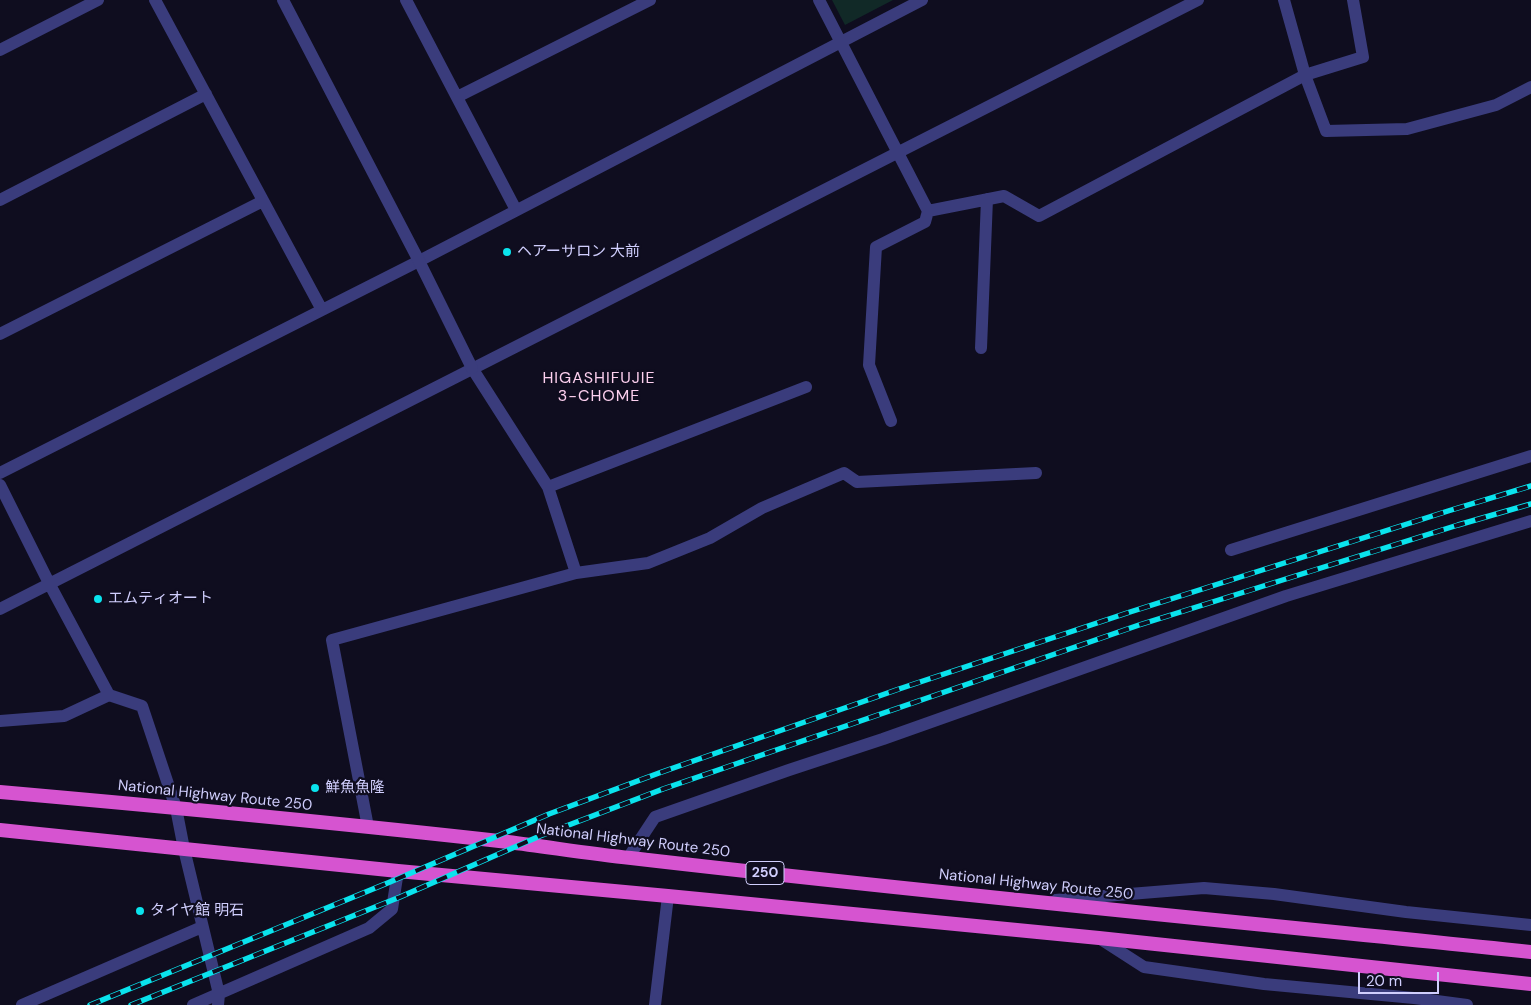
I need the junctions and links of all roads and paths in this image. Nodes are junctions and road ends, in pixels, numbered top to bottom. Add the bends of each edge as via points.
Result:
1 (98, 0) edge
2 (155, 0) edge
3 (283, 0) edge
4 (406, 0) edge
5 (650, 0) edge
6 (819, 0) edge
7 (922, 0) edge
8 (1198, 0) edge
9 (1284, 0) edge
10 (1353, 0) edge
11 (840, 42) junction
12 (0, 50) edge
13 (1305, 75) junction
14 (1531, 87) edge
15 (206, 94) junction
16 (457, 97) junction
17 (898, 153) junction
18 (987, 199) junction
19 (0, 200) edge
20 (263, 201) junction
21 (516, 210) junction
22 (928, 211) junction
23 (419, 261) junction
24 (322, 310) junction
25 (0, 334) edge
26 (981, 348) dead end
27 (472, 368) junction
28 (806, 387) dead end
29 (891, 421) dead end
30 (1531, 456) edge
31 (0, 473) edge
32 (1036, 473) dead end
33 (0, 485) edge
34 (548, 487) junction
35 (1531, 520) edge
36 (1231, 550) dead end
37 (576, 573) junction
38 (49, 583) junction
39 (0, 609) edge
40 (109, 695) junction
41 (0, 721) edge
42 (0, 792) edge
43 (176, 808) junction
44 (368, 827) junction
45 (0, 830) edge
46 (184, 849) junction
47 (628, 858) junction
48 (398, 871) junction
49 (668, 896) junction
50 (1036, 902) junction
51 (1531, 925) edge
52 (202, 927) junction
53 (1099, 938) junction
54 (1531, 952) edge
55 (1531, 984) edge
56 (218, 999) edge
57 (22, 1005) edge
58 (193, 1005) edge
59 (656, 1005) edge
60 (1466, 1005) edge

1 - 12 street
2 - 15 street
3 - 23 street
4 - 16 street
5 - 16 street
6 - 11 street
7 - 11 street
8 - 17 street
9 - 13 street
10 - 13 street via 1363,57
11 - 17 street
11 - 21 street
13 - 14 street via 1326,131 1407,129 1496,105
13 - 18 street via 1039,216 1004,196
15 - 19 street
15 - 20 street
16 - 21 street
17 - 22 street
17 - 27 street
18 - 22 street
18 - 26 street
20 - 24 street
20 - 25 street
21 - 23 street
22 - 29 street via 925,222 876,247 869,366
23 - 24 street
23 - 27 street
24 - 31 street
27 - 34 street
27 - 38 street
28 - 34 street
30 - 36 street
32 - 37 street via 857,482 844,473 762,508 710,538 648,563
33 - 38 street
34 - 37 street
35 - 47 street via 1286,596 655,817
37 - 44 street via 332,640
38 - 39 street
38 - 40 street
40 - 41 street via 64,716
40 - 43 street via 142,706
42 - 43 highway, National Highway Route 250 / 250
43 - 44 highway, National Highway Route 250 / 250
43 - 46 street
44 - 47 highway, National Highway Route 250 / 250
45 - 46 highway, 250
46 - 48 highway, 250
46 - 52 street
47 - 50 highway, National Highway Route 250 / 250
48 - 49 highway, 250
48 - 56 street via 392,909 369,928
49 - 53 highway, 250
49 - 59 street
50 - 51 street via 1204,888
50 - 54 highway, National Highway Route 250 / 250
52 - 56 street
52 - 57 street
53 - 55 highway, 250
53 - 60 street via 1144,967 1264,984
56 - 58 street

